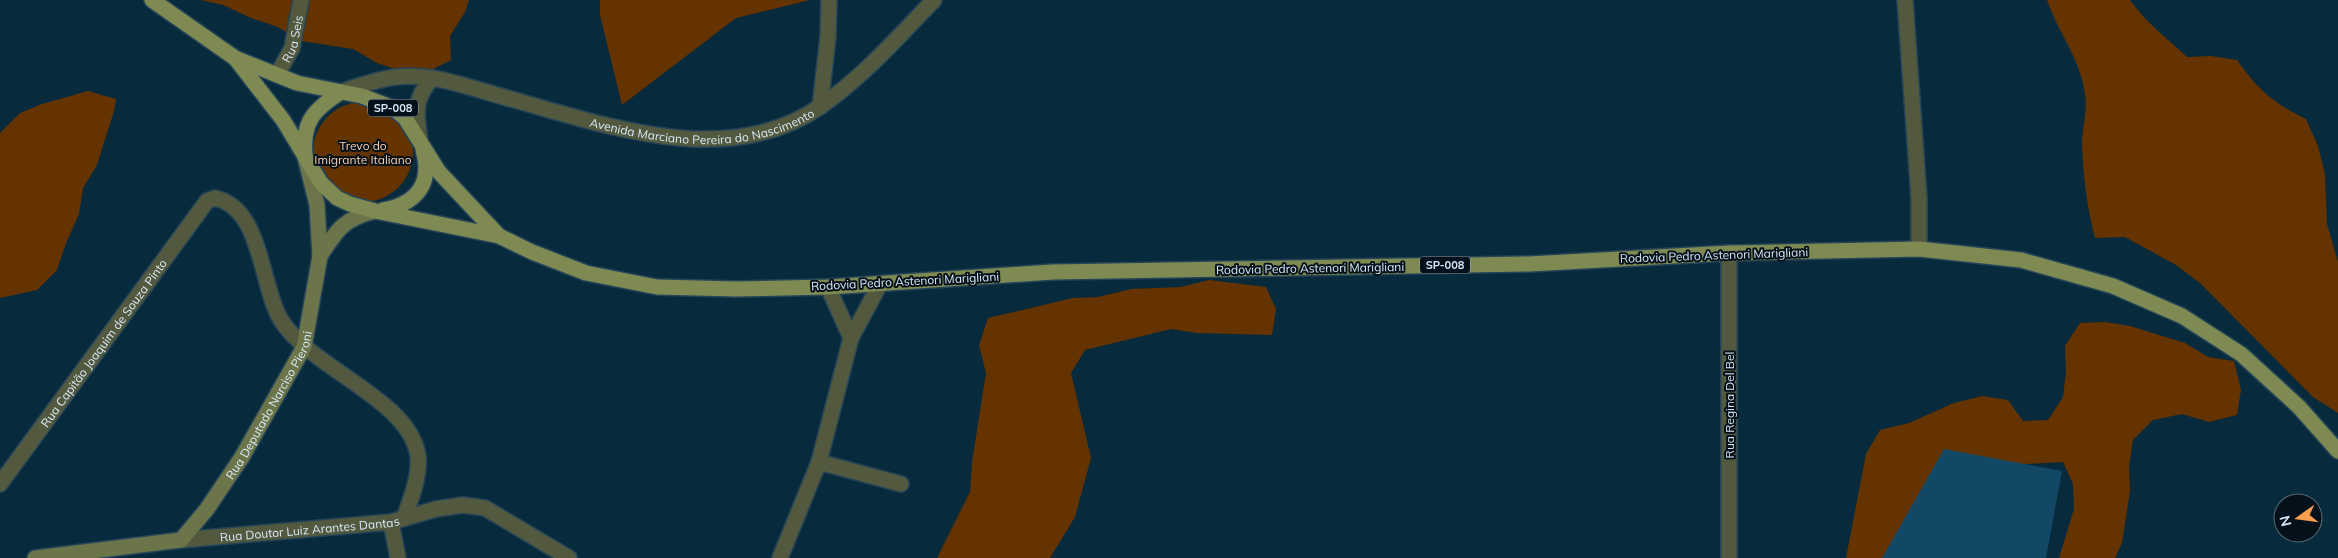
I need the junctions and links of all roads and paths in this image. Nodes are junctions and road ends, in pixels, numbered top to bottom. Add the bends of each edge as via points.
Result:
1 (152, 0) edge
2 (301, 0) edge
3 (829, 0) edge
4 (934, 0) edge
5 (1905, 0) edge
6 (235, 58) junction
7 (277, 75) junction
8 (432, 78) junction
9 (342, 92) junction
10 (820, 107) junction
11 (420, 141) junction
12 (306, 161) junction
13 (374, 211) junction
14 (499, 236) junction
15 (1919, 249) junction
16 (1729, 253) junction
17 (320, 256) junction
18 (880, 284) junction
19 (828, 286) junction
20 (851, 338) junction
21 (304, 347) junction
22 (2338, 451) edge
23 (819, 462) junction
24 (0, 484) edge
25 (901, 484) dead end
26 (398, 520) junction
27 (181, 540) junction
28 (35, 558) edge
29 (398, 558) edge
30 (569, 558) edge
31 (780, 558) edge
32 (1729, 558) edge

1 - 6 main road, Rodovia Pedro Astenori Marigliani / SP-008
2 - 7 street, Rua Seis via 292,48
3 - 10 street
4 - 10 street, Avenida Marciano Pereira do Nascimento via 866,71
5 - 15 street via 1919,198
6 - 7 main road, Rodovia Pedro Astenori Marigliani / SP-008
6 - 12 main road, Rodovia Pedro Astenori Marigliani / SP-008 via 282,120
7 - 9 main road, Rodovia Pedro Astenori Marigliani / SP-008
8 - 9 street, Avenida Marciano Pereira do Nascimento via 396,77
8 - 10 street, Avenida Marciano Pereira do Nascimento via 584,119 673,138 714,140 753,134 785,125
8 - 11 street via 422,88 418,99 416,114
9 - 11 main road, Rodovia Pedro Astenori Marigliani / SP-008 via 393,108
9 - 12 main road via 315,111 308,123 303,138
11 - 13 main road via 426,160 425,178 416,195 402,206
11 - 14 main road, Rodovia Pedro Astenori Marigliani / SP-008 via 444,178
12 - 13 main road, Rodovia Pedro Astenori Marigliani / SP-008 via 321,183 337,198
12 - 17 street, Rua Deputado Narciso Pieroni via 317,205
13 - 14 main road, Rodovia Pedro Astenori Marigliani / SP-008
13 - 17 street, Rua Deputado Narciso Pieroni via 344,223
14 - 19 main road, Rodovia Pedro Astenori Marigliani / SP-008 via 586,273 658,287
15 - 16 main road, Rodovia Pedro Astenori Marigliani / SP-008
15 - 22 main road, Rodovia Pedro Astenori Marigliani / SP-008 via 2021,260 2113,286 2182,316 2240,354 2300,407
16 - 18 main road, Rodovia Pedro Astenori Marigliani / SP-008 via 1529,264 1053,272
16 - 32 street, Rua Regina Del Bel
17 - 21 street, Rua Deputado Narciso Pieroni
18 - 19 main road, Rodovia Pedro Astenori Marigliani / SP-008
18 - 20 street
19 - 20 street
20 - 23 street
21 - 24 street, Rua Capitão Joaquim de Souza Pinto via 281,321 273,304 248,226 232,206 221,199 207,201
21 - 26 street via 388,409 403,422 414,439 417,475
21 - 27 street, Rua Deputado Narciso Pieroni via 242,457 207,509
23 - 25 street
23 - 31 street
26 - 27 street, Rua Doutor Luiz Arantes Dantas
26 - 29 street
26 - 30 street, Rua Doutor Luiz Arantes Dantas via 463,504 484,508
27 - 28 street, Rua Doutor Luiz Arantes Dantas

